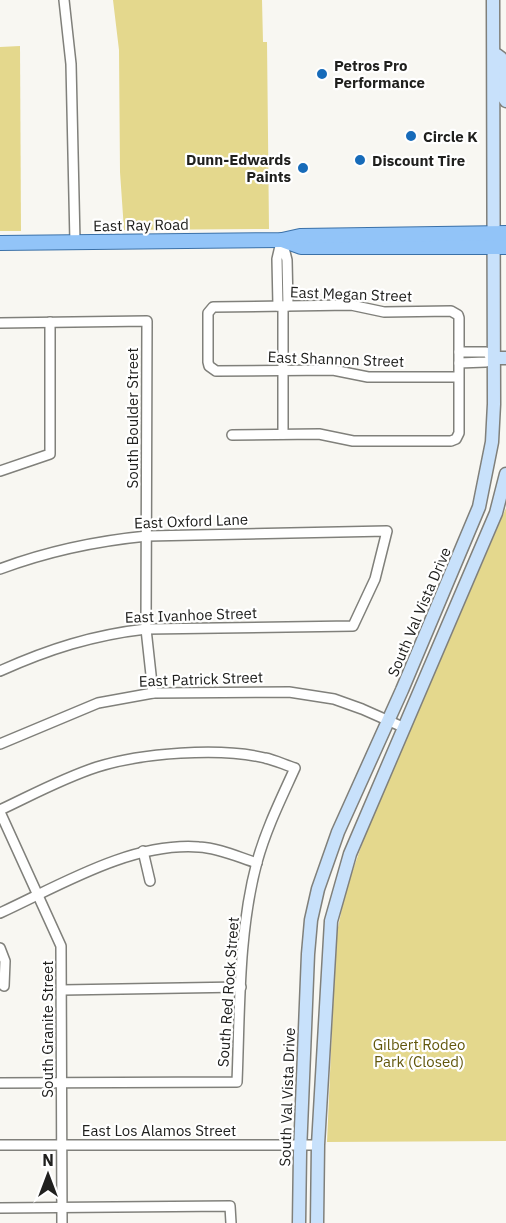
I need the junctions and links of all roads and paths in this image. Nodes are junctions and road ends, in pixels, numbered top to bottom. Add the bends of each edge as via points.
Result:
1 (64, 0) edge
2 (494, 0) edge
3 (494, 54) junction
4 (506, 101) edge
5 (282, 240) junction
6 (500, 240) edge
7 (75, 242) junction
8 (0, 243) edge
9 (283, 306) junction
10 (50, 322) junction
11 (0, 323) edge
12 (459, 352) junction
13 (500, 358) edge
14 (459, 363) junction
15 (212, 369) joint
16 (283, 370) junction
17 (459, 377) junction
18 (283, 434) junction
19 (232, 435) dead end
20 (0, 471) edge
21 (506, 474) edge
22 (147, 536) junction
23 (462, 549) junction
24 (479, 555) junction
25 (0, 569) edge
26 (353, 626) joint
27 (146, 629) junction
28 (0, 671) edge
29 (153, 693) junction
30 (388, 721) junction
31 (405, 728) junction
32 (0, 744) edge
33 (0, 811) edge
34 (143, 851) junction
35 (257, 863) junction
36 (150, 881) dead end
37 (39, 895) junction
38 (0, 913) edge
39 (0, 948) edge
40 (4, 986) dead end
41 (241, 987) junction
42 (62, 990) junction
43 (0, 1083) edge
44 (62, 1083) junction
45 (300, 1144) junction
46 (0, 1145) edge
47 (62, 1145) junction
48 (318, 1145) junction
49 (298, 1202) junction
50 (62, 1207) junction
51 (0, 1208) edge
52 (62, 1223) edge
53 (231, 1223) edge
54 (299, 1223) edge
55 (307, 1223) edge
56 (317, 1223) edge

1 - 7 street via 71,64
2 - 3 main road, South Val Vista Drive
3 - 4 main road via 501,58
3 - 6 main road, South Val Vista Drive
5 - 6 main road, East Ray Road via 300,236
5 - 7 main road, East Ray Road
5 - 9 street via 287,260
6 - 13 main road, South Val Vista Drive
7 - 8 main road, East Ray Road
9 - 12 street, East Megan Street via 351,305 384,312 451,311 459,318
9 - 15 street, East Megan Street via 210,309 208,362
9 - 16 street
10 - 11 street
10 - 20 street via 50,454
10 - 22 street, South Boulder Street via 147,321
12 - 13 street via 486,352
12 - 14 street
13 - 14 street via 486,363
13 - 23 main road, South Val Vista Drive via 489,465
14 - 17 street
15 - 16 street, East Shannon Street
16 - 17 street, East Shannon Street
16 - 18 street
17 - 18 street via 459,433 451,441 353,441 319,434
18 - 19 street
21 - 24 main road
22 - 25 street, East Oxford Lane via 64,548
22 - 26 street, East Oxford Lane via 387,531 375,579
22 - 27 street, South Boulder Street
23 - 24 main road
23 - 30 main road, South Val Vista Drive
24 - 31 main road
26 - 27 street, East Ivanhoe Street
27 - 28 street, East Ivanhoe Street via 72,642
27 - 29 street, South Boulder Street
29 - 30 street, East Patrick Street via 289,692 334,699
29 - 32 street, East Patrick Street via 98,703
30 - 31 street, East Patrick Street
30 - 45 main road, South Val Vista Drive via 338,832 311,920
31 - 48 main road via 350,854 331,921
33 - 35 street, South Red Rock Street via 82,772 111,763 169,753 238,753 265,758 295,768
33 - 37 street, South Granite Street
34 - 35 street via 202,847
34 - 36 street
34 - 37 street
35 - 41 street, South Red Rock Street via 246,922
37 - 38 street
37 - 42 street, South Granite Street via 61,946
39 - 40 street via 5,961
41 - 42 street
41 - 44 street, South Red Rock Street via 237,1082
42 - 44 street, South Granite Street
43 - 44 street
44 - 47 street, South Granite Street
45 - 47 street, East Los Alamos Street
45 - 48 street, East Los Alamos Street
45 - 49 main road, South Val Vista Drive
46 - 47 street, East Los Alamos Street
47 - 50 street, South Granite Street
48 - 56 main road
49 - 54 main road, South Val Vista Drive
49 - 55 main road via 307,1214
50 - 51 street
50 - 52 street, South Granite Street
50 - 53 street via 230,1206

